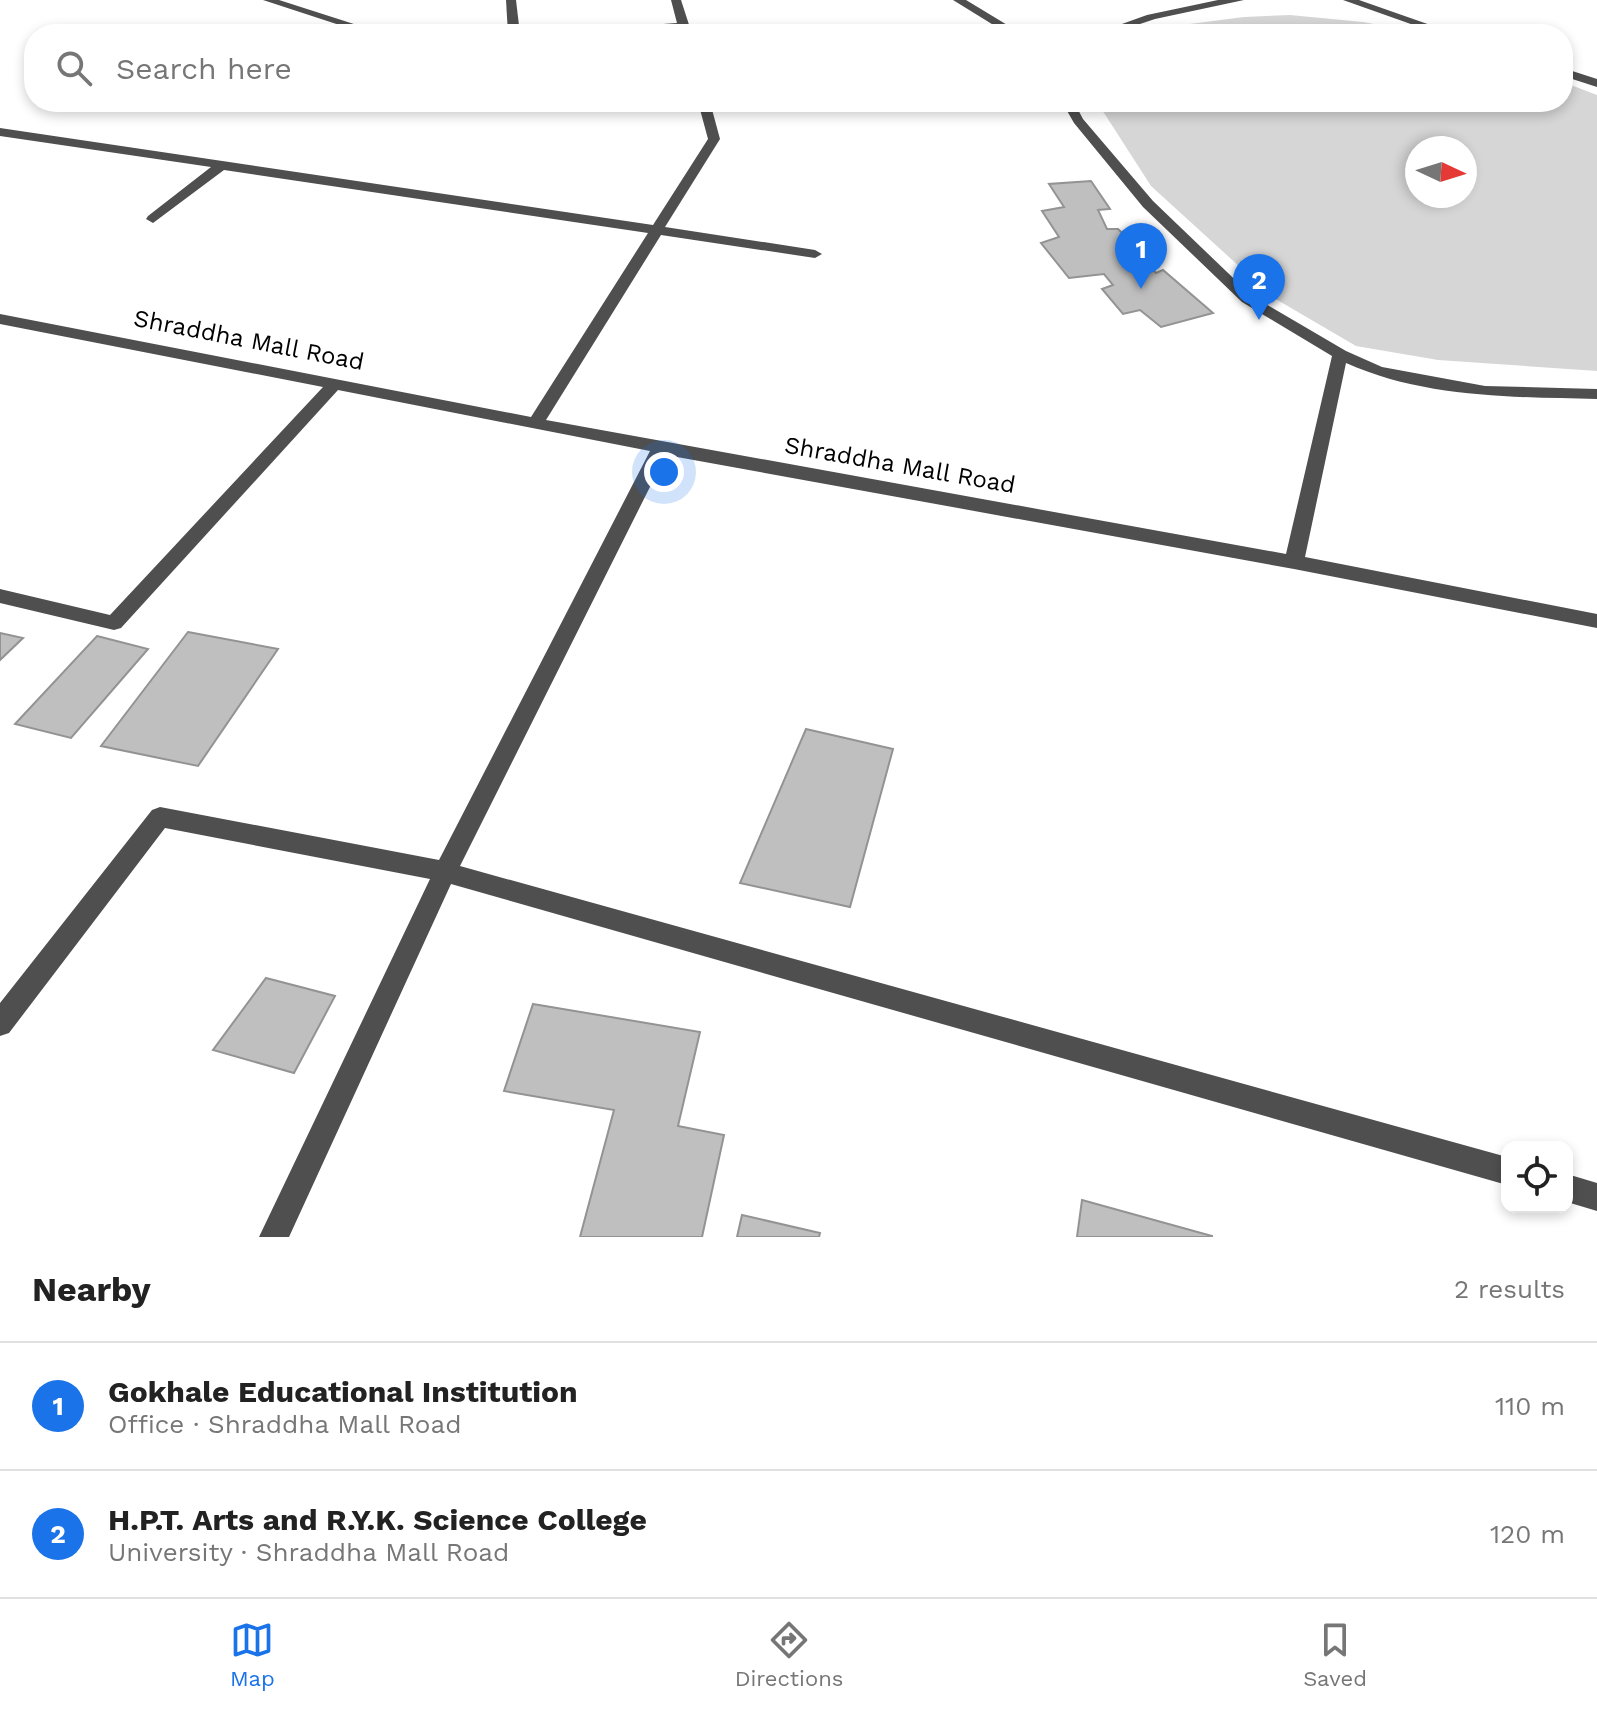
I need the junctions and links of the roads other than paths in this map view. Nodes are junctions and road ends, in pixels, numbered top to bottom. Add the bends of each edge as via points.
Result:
1 (268, 0) edge
2 (511, 0) edge
3 (676, 0) edge
4 (958, 0) edge
5 (1239, 0) edge
6 (1348, 0) edge
7 (346, 24) edge
8 (513, 24) edge
9 (682, 24) edge
10 (999, 24) edge
11 (1130, 24) edge
12 (1420, 24) edge
13 (1573, 75) edge
14 (1597, 83) edge
15 (707, 112) edge
16 (1074, 112) edge
17 (0, 132) edge
18 (222, 165) junction
19 (153, 219) dead end
20 (657, 230) junction
21 (815, 254) dead end
22 (0, 319) edge
23 (1340, 354) junction
24 (335, 384) junction
25 (1597, 394) edge
26 (536, 422) junction
27 (661, 448) junction
28 (1294, 562) junction
29 (0, 596) edge
30 (1597, 621) edge
31 (445, 872) junction
32 (0, 1024) edge
33 (1501, 1169) edge
34 (1573, 1190) edge
35 (1597, 1197) edge
36 (274, 1237) edge

1 - 7 street
2 - 8 street
3 - 9 street
4 - 10 street
5 - 11 street
6 - 12 street
13 - 14 street
15 - 20 street via 714,139
16 - 23 street via 1148,204 1247,299
17 - 18 street
18 - 19 street
18 - 20 street
20 - 21 street
20 - 26 street
22 - 24 street, Shraddha Mall Road
23 - 25 street via 1378,371 1485,391
23 - 28 street
24 - 26 street, Shraddha Mall Road
24 - 29 street via 114,623
26 - 27 street, Shraddha Mall Road
27 - 28 street, Shraddha Mall Road
27 - 31 street
28 - 30 street, Shraddha Mall Road
31 - 32 street via 160,817
31 - 33 street
31 - 36 street
34 - 35 street

